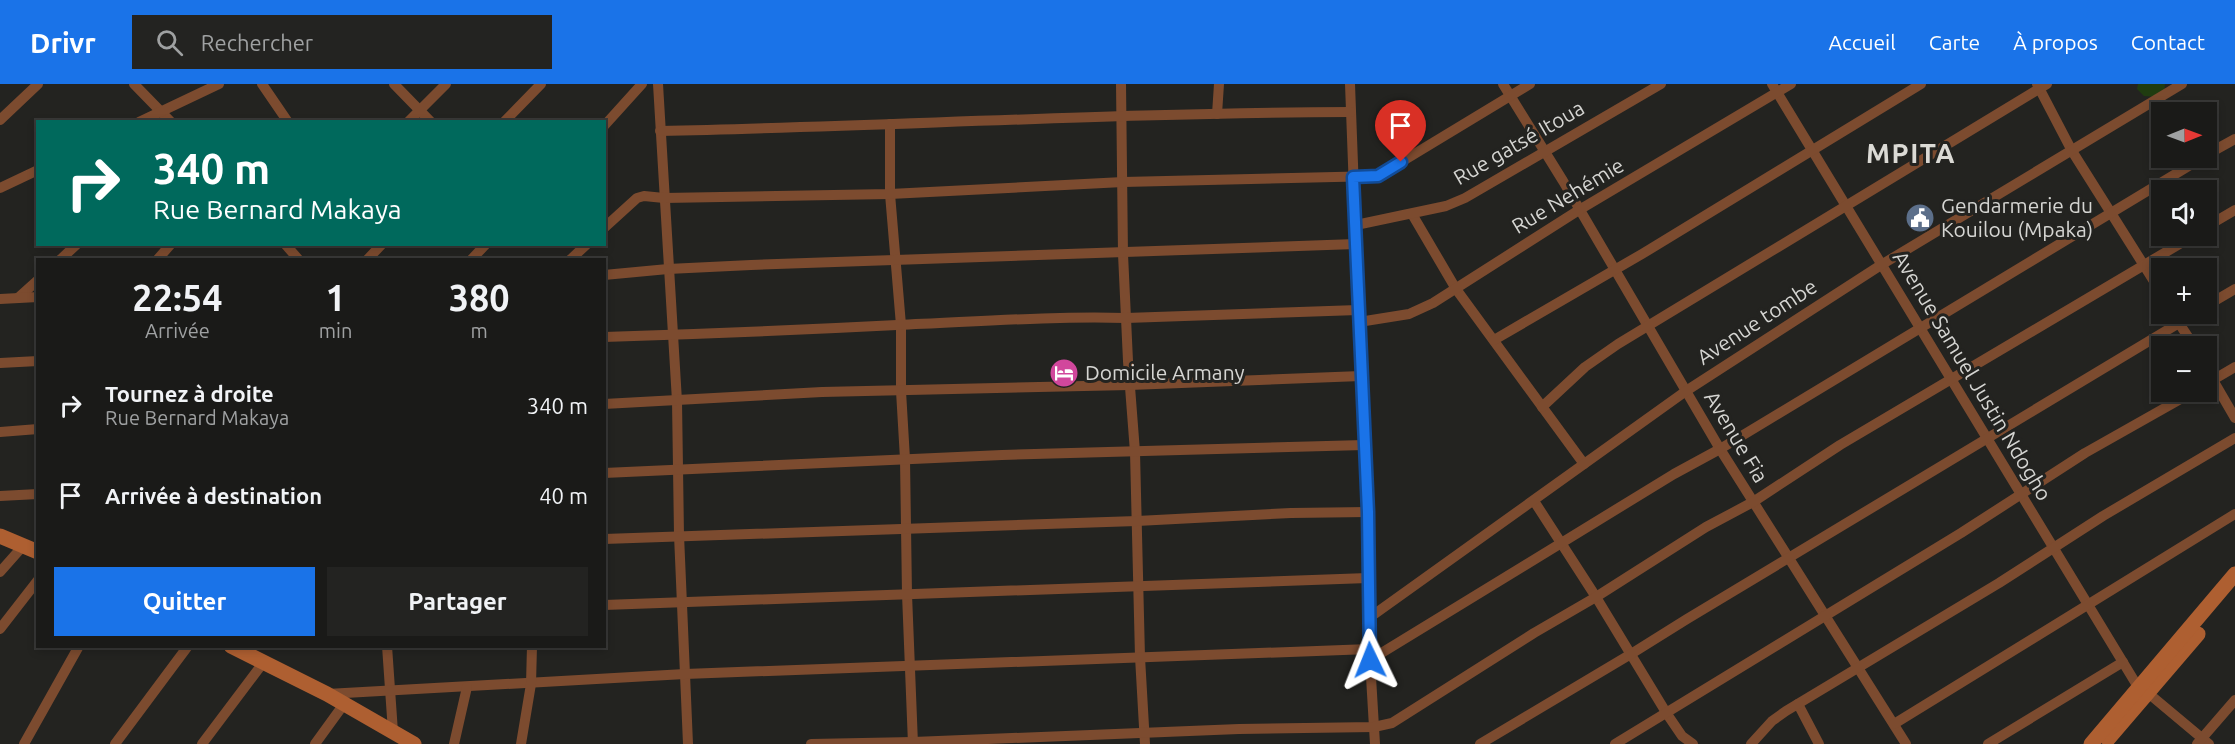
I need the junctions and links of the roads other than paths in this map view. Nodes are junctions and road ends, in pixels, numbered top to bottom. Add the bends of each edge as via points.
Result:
1 (38, 84) edge
2 (136, 84) edge
3 (219, 84) edge
4 (262, 84) edge
5 (394, 84) edge
6 (446, 84) edge
7 (541, 84) edge
8 (642, 84) edge
9 (658, 84) edge
10 (1120, 84) edge
11 (1219, 84) edge
12 (1350, 84) edge
13 (1503, 84) edge
14 (1530, 84) edge
15 (1661, 84) edge
16 (1791, 84) edge
17 (1921, 84) edge
18 (2182, 84) edge
19 (2041, 86) edge
20 (1775, 88) edge
21 (1511, 96) junction
22 (419, 110) junction
23 (160, 111) junction
24 (1351, 112) junction
25 (1217, 114) junction
26 (1122, 117) junction
27 (0, 120) edge
28 (143, 120) edge
29 (169, 120) edge
30 (287, 120) edge
31 (410, 120) edge
32 (429, 120) edge
33 (506, 120) edge
34 (606, 124) edge
35 (890, 124) junction
36 (660, 131) junction
37 (2235, 138) edge
38 (2217, 149) edge
39 (1812, 150) junction
40 (1545, 151) junction
41 (2072, 151) junction
42 (2186, 168) edge
43 (36, 171) edge
44 (1353, 177) junction
45 (1123, 182) junction
46 (0, 188) edge
47 (890, 194) junction
48 (664, 198) junction
49 (1845, 206) junction
50 (1579, 210) junction
51 (2235, 210) edge
52 (2113, 213) junction
53 (1412, 214) junction
54 (2217, 221) edge
55 (1356, 225) junction
56 (606, 226) edge
57 (1356, 244) junction
58 (75, 246) edge
59 (169, 246) edge
60 (287, 246) edge
61 (380, 246) edge
62 (484, 246) edge
63 (585, 246) edge
64 (2176, 246) edge
65 (1123, 254) junction
66 (62, 258) edge
67 (159, 258) edge
68 (296, 258) edge
69 (369, 258) edge
70 (473, 258) edge
71 (572, 258) edge
72 (896, 261) junction
73 (1881, 264) junction
74 (2145, 264) junction
75 (668, 269) junction
76 (1616, 270) junction
77 (606, 274) edge
78 (2151, 275) edge
79 (36, 282) edge
80 (1456, 289) junction
81 (2235, 289) edge
82 (36, 297) edge
83 (18, 298) junction
84 (0, 299) edge
85 (2217, 300) edge
86 (1358, 310) junction
87 (1126, 318) junction
88 (1359, 322) junction
89 (2166, 324) edge
90 (901, 325) junction
91 (1647, 326) junction
92 (1919, 328) junction
93 (673, 335) junction
94 (606, 337) edge
95 (1494, 340) junction
96 (36, 361) edge
97 (0, 363) edge
98 (2235, 367) edge
99 (1360, 376) junction
100 (2217, 378) edge
101 (1951, 381) junction
102 (1130, 384) junction
103 (901, 391) junction
104 (1686, 391) junction
105 (2217, 392) edge
106 (677, 401) junction
107 (2175, 402) edge
108 (606, 404) edge
109 (1542, 406) junction
110 (2235, 418) edge
111 (36, 429) edge
112 (0, 432) edge
113 (1986, 437) junction
114 (2235, 438) edge
115 (1364, 445) junction
116 (1720, 448) junction
117 (1136, 452) junction
118 (905, 459) junction
119 (1584, 464) junction
120 (679, 469) junction
121 (606, 472) edge
122 (36, 494) edge
123 (2022, 495) junction
124 (0, 496) edge
125 (1534, 501) junction
126 (1753, 502) junction
127 (1368, 512) junction
128 (2235, 514) edge
129 (1137, 521) junction
130 (906, 530) junction
131 (679, 535) junction
132 (0, 536) edge
133 (606, 539) edge
134 (1562, 544) junction
135 (23, 546) junction
136 (2053, 549) junction
137 (36, 551) edge
138 (1789, 557) junction
139 (0, 572) edge
140 (2235, 574) edge
141 (1368, 578) junction
142 (36, 583) edge
143 (1138, 586) junction
144 (2235, 591) edge
145 (907, 594) junction
146 (1596, 597) junction
147 (682, 603) junction
148 (606, 605) edge
149 (2087, 605) junction
150 (1826, 615) junction
151 (1369, 618) junction
152 (0, 629) edge
153 (78, 648) edge
154 (187, 648) edge
155 (235, 648) edge
156 (387, 648) edge
157 (532, 648) edge
158 (1370, 654) junction
159 (1632, 654) junction
160 (1140, 657) junction
161 (2123, 662) junction
162 (263, 663) junction
163 (911, 667) junction
164 (1859, 668) junction
165 (685, 674) junction
166 (531, 684) junction
167 (467, 687) junction
168 (390, 689) junction
169 (2143, 690) junction
170 (327, 694) junction
171 (2235, 700) edge
172 (344, 704) junction
173 (1798, 704) junction
174 (1666, 714) junction
175 (1894, 724) junction
176 (1374, 727) junction
177 (393, 732) junction
178 (1145, 739) edge
179 (2203, 742) edge
180 (913, 743) edge
181 (24, 744) edge
182 (115, 744) edge
183 (202, 744) edge
184 (315, 744) edge
185 (414, 744) edge
186 (454, 744) edge
187 (521, 744) edge
188 (688, 744) edge
189 (811, 744) edge
190 (1375, 744) edge
191 (1480, 744) edge
192 (1615, 744) edge
193 (1694, 744) edge
194 (1751, 744) edge
195 (1819, 744) edge
196 (1906, 744) edge
197 (1988, 744) edge
198 (2091, 744) edge
199 (2104, 744) edge

1 - 27 street
2 - 23 street
3 - 23 street
4 - 30 street
5 - 22 street
6 - 22 street
7 - 33 street
8 - 34 street
9 - 36 street
10 - 26 street
11 - 25 street
12 - 24 street
13 - 21 street, Avenue Fia
14 - 21 street
15 - 40 street, Rue gatsé Itoua
16 - 20 street, Rue Nehémie
17 - 39 street
18 - 41 street, Avenue tombe
19 - 41 street
19 - 49 street
20 - 39 street, Avenue Samuel Justin Ndogho
20 - 50 street, Rue Nehémie
21 - 40 street, Avenue Fia
21 - 44 street via 1378,176
22 - 31 street
22 - 32 street
23 - 28 street
23 - 29 street
24 - 25 street
24 - 44 street
25 - 26 street
26 - 35 street
26 - 45 street
35 - 36 street
35 - 47 street
36 - 48 street
37 - 38 street
39 - 49 street, Avenue Samuel Justin Ndogho
39 - 76 street
40 - 50 street, Avenue Fia
40 - 53 street, Rue gatsé Itoua via 1465,198
41 - 52 street
41 - 73 street, Avenue tombe
42 - 52 street
43 - 46 street
44 - 45 street
44 - 55 street
45 - 47 street
45 - 65 street
47 - 48 street
47 - 72 street
48 - 56 street via 637,198
48 - 75 street
49 - 73 street, Avenue Samuel Justin Ndogho
49 - 91 street
50 - 76 street, Avenue Fia
50 - 80 street, Rue Nehémie
51 - 54 street
52 - 74 street
52 - 92 street
53 - 55 street, Rue gatsé Itoua
53 - 80 street
55 - 57 street
57 - 65 street
57 - 86 street
58 - 66 street
59 - 67 street
60 - 68 street
61 - 69 street
62 - 70 street
63 - 71 street
64 - 74 street
65 - 72 street
65 - 87 street
72 - 75 street
72 - 90 street
73 - 92 street, Avenue Samuel Justin Ndogho
73 - 104 street, Avenue tombe
74 - 78 street
74 - 101 street
75 - 77 street
75 - 93 street
76 - 91 street, Avenue Fia
76 - 95 street
79 - 83 street
80 - 88 street, Rue Nehémie via 1409,314
80 - 95 street
81 - 85 street
82 - 83 street
83 - 84 street
86 - 87 street
86 - 88 street
87 - 90 street
87 - 102 street
88 - 99 street
89 - 113 street
90 - 93 street
90 - 103 street
91 - 104 street, Avenue Fia
91 - 109 street via 1585,367
92 - 101 street, Avenue Samuel Justin Ndogho
92 - 116 street
93 - 94 street
93 - 106 street
95 - 109 street
96 - 97 street
98 - 100 street
99 - 102 street
99 - 115 street
101 - 113 street, Avenue Samuel Justin Ndogho
101 - 126 street
102 - 103 street
102 - 117 street
103 - 106 street
103 - 118 street
104 - 116 street, Avenue Fia
104 - 119 street, Avenue tombe
105 - 110 street
106 - 108 street
106 - 120 street
107 - 123 street via 2085,453
109 - 119 street
111 - 112 street
113 - 123 street, Avenue Samuel Justin Ndogho
113 - 138 street
114 - 136 street
115 - 117 street
115 - 127 street
116 - 126 street, Avenue Fia
116 - 134 street
117 - 118 street
117 - 129 street
118 - 120 street
118 - 130 street
119 - 125 street, Avenue tombe
120 - 121 street
120 - 131 street
122 - 124 street
123 - 136 street, Avenue Samuel Justin Ndogho
123 - 150 street
125 - 134 street
125 - 151 street, Avenue tombe
126 - 138 street, Avenue Fia
126 - 146 street
127 - 129 street
127 - 141 street
128 - 149 street
129 - 130 street
129 - 143 street
130 - 131 street
130 - 145 street
131 - 133 street
131 - 147 street
132 - 135 street
134 - 146 street
134 - 158 street
135 - 137 street
135 - 139 street
136 - 149 street, Avenue Samuel Justin Ndogho
136 - 164 street
138 - 150 street, Avenue Fia
138 - 159 street
140 - 169 street
141 - 143 street
141 - 151 street
142 - 152 street
143 - 145 street
143 - 160 street
144 - 169 street
145 - 147 street
145 - 163 street
146 - 159 street
146 - 176 street via 1405,716
147 - 148 street
147 - 165 street
149 - 161 street, Avenue Samuel Justin Ndogho
149 - 175 street
150 - 164 street, Avenue Fia
150 - 174 street
151 - 158 street
153 - 181 street
154 - 182 street
155 - 162 street
156 - 168 street
157 - 166 street
158 - 160 street
158 - 176 street
159 - 174 street
159 - 191 street
160 - 163 street
160 - 178 street
161 - 169 street, Avenue Samuel Justin Ndogho
161 - 197 street
162 - 170 street
162 - 183 street
163 - 165 street
163 - 180 street
164 - 173 street
164 - 175 street, Avenue Fia
165 - 166 street
165 - 188 street
166 - 167 street
166 - 187 street
167 - 168 street
167 - 186 street
168 - 170 street
168 - 177 street
169 - 179 street, Avenue Samuel Justin Ndogho
169 - 198 street
169 - 199 street
170 - 172 street
171 - 179 street
172 - 177 street
172 - 184 street
173 - 194 street via 1772,721
173 - 195 street
174 - 192 street
174 - 193 street via 1682,736
175 - 196 street, Avenue Fia
176 - 178 street
176 - 190 street
177 - 185 street
178 - 180 street
180 - 189 street

